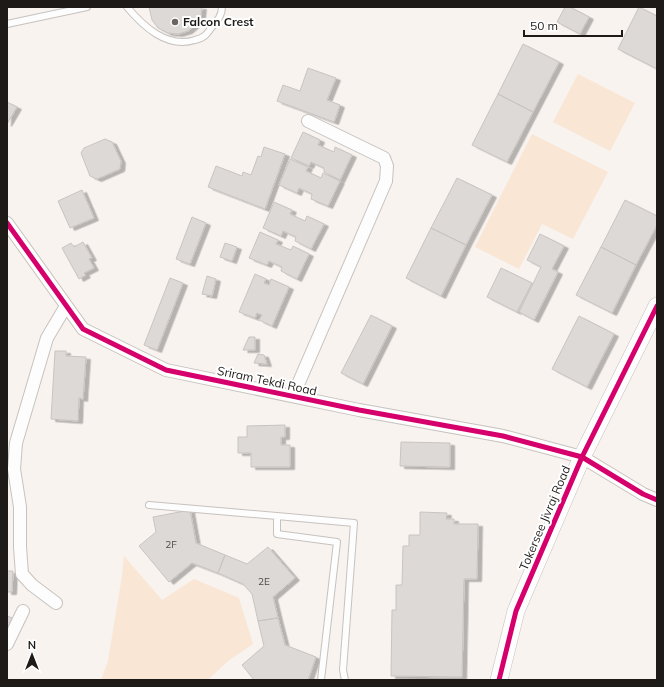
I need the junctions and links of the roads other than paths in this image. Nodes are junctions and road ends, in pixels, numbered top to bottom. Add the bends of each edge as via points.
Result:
1 (87, 7) edge
2 (127, 7) edge
3 (222, 7) edge
4 (7, 24) edge
5 (308, 121) dead end
6 (7, 223) edge
7 (66, 306) junction
8 (657, 306) edge
9 (292, 396) junction
10 (582, 457) junction
11 (657, 500) edge
12 (149, 505) dead end
13 (277, 516) junction
14 (56, 603) dead end
15 (23, 611) dead end
16 (7, 644) edge
17 (321, 680) edge
18 (345, 680) edge
19 (499, 680) edge

1 - 4 lane
2 - 3 lane via 137,20 158,35 172,41 188,42 205,37 222,14
5 - 9 street via 384,158 387,166 386,181
6 - 7 street, Sriram Tekdi Road
7 - 9 street, Sriram Tekdi Road via 83,329 166,370
7 - 14 street via 47,338 16,443 14,469 20,507 22,574
8 - 10 street, Tokersee Jivraj Road
9 - 10 street, Sriram Tekdi Road via 503,436
10 - 11 street, Sriram Tekdi Road
10 - 19 street, Tokersee Jivraj Road via 516,611
12 - 13 lane
13 - 17 lane via 277,534 337,542
13 - 18 lane via 354,523 343,670
15 - 16 street

